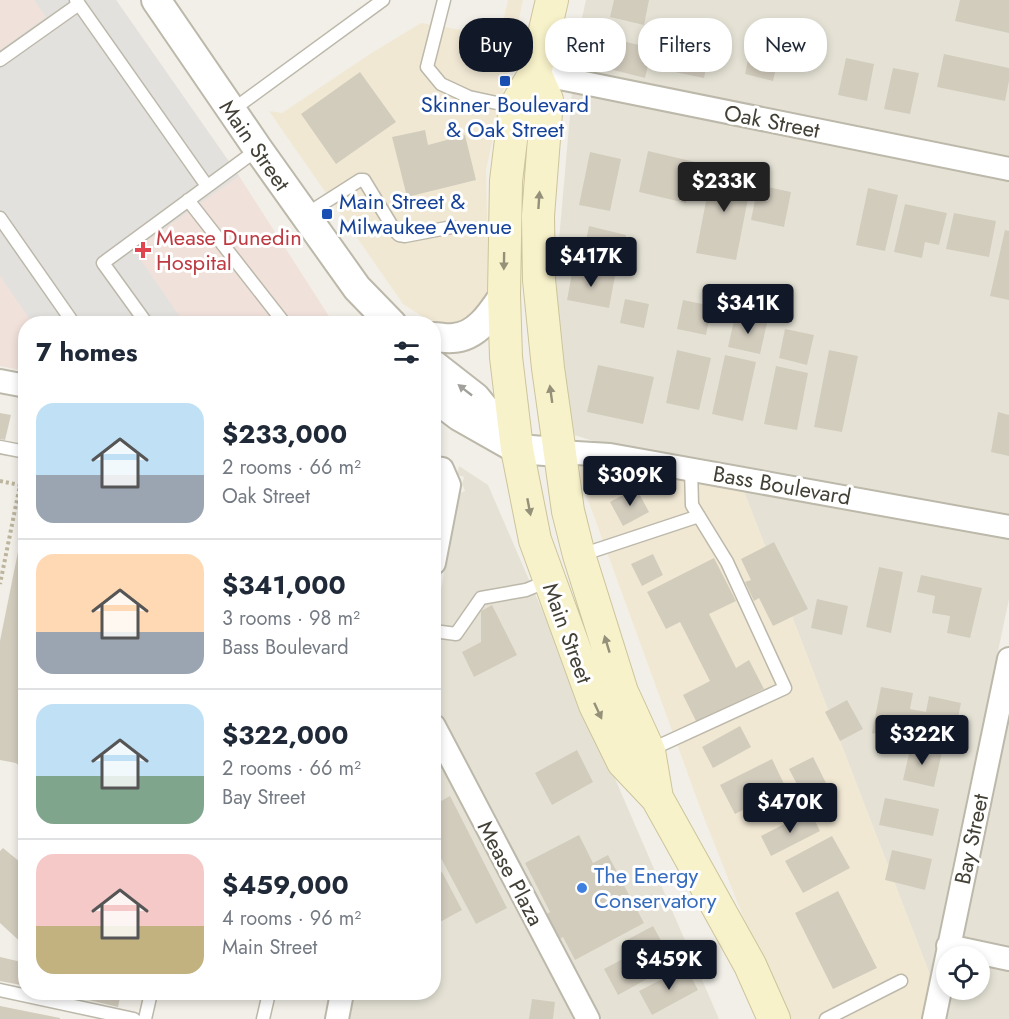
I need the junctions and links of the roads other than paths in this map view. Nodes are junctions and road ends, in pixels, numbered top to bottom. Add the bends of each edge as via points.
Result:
1 (156, 0) edge
2 (383, 0) edge
3 (444, 0) edge
4 (552, 0) edge
5 (77, 2) edge
6 (0, 60) edge
7 (535, 73) junction
8 (515, 106) junction
9 (231, 111) junction
10 (258, 149) junction
11 (1009, 169) edge
12 (207, 186) junction
13 (188, 200) junction
14 (304, 215) junction
15 (0, 218) edge
16 (452, 227) dead end
17 (357, 288) junction
18 (504, 295) junction
19 (68, 316) edge
20 (141, 316) edge
21 (279, 316) edge
22 (369, 316) edge
23 (384, 316) edge
24 (401, 316) edge
25 (441, 337) edge
26 (441, 370) edge
27 (0, 381) edge
28 (18, 384) edge
29 (441, 402) edge
30 (0, 447) edge
31 (18, 450) edge
32 (517, 450) junction
33 (559, 452) junction
34 (692, 468) junction
35 (441, 469) edge
36 (699, 516) junction
37 (441, 527) edge
38 (1009, 527) edge
39 (579, 555) junction
40 (550, 581) junction
41 (441, 633) edge
42 (1009, 659) edge
43 (441, 739) edge
44 (649, 751) junction
45 (657, 798) junction
46 (948, 946) edge
47 (990, 955) edge
48 (1009, 959) edge
49 (901, 981) dead end
50 (0, 990) edge
51 (18, 994) edge
52 (46, 1000) edge
53 (149, 1000) edge
54 (267, 1000) edge
55 (341, 1000) edge
56 (938, 1000) edge
57 (134, 1019) edge
58 (145, 1019) edge
59 (263, 1019) edge
60 (337, 1019) edge
61 (588, 1019) edge
62 (774, 1019) edge
63 (826, 1019) edge
64 (934, 1019) edge

1 - 9 street, Main Street
2 - 9 lane
3 - 8 lane via 427,67 441,84 469,97
4 - 7 main road
5 - 6 lane
5 - 12 lane
7 - 8 main road
7 - 11 street, Oak Street
33 -> 7 main road, Main Street via 539,280 538,216 547,100
8 -> 18 main road via 506,181
9 - 10 street, Main Street
10 - 12 lane
10 - 14 street, Main Street
12 - 13 lane
13 - 20 lane via 103,262
13 - 21 lane
14 - 16 lane via 364,180 399,235
14 - 17 street, Main Street
15 - 19 lane
17 - 22 street, Main Street
17 - 23 street, Main Street
17 - 24 street
18 - 25 street via 490,316 472,332 455,338
18 - 32 main road via 506,357
32 -> 26 street, Main Street via 475,397
27 - 28 street
29 - 32 street
30 - 31 lane
32 - 33 street, Bass Boulevard
32 -> 40 main road, Main Street via 535,540
33 - 34 street, Bass Boulevard via 610,454
33 - 39 main road, Main Street
34 - 36 lane via 692,505
34 - 38 street, Bass Boulevard
35 - 37 street via 449,485
36 - 39 lane
36 - 44 lane via 727,562 785,688
44 -> 39 main road, Main Street via 622,692
40 - 41 lane via 481,598 456,634
40 -> 45 main road, Main Street via 595,705 622,762
42 - 46 street, Bay Street
43 - 61 street, Mease Plaza
44 - 45 main road, Main Street
45 - 62 main road, Main Street via 750,965
47 - 48 street
49 - 63 lane
50 - 51 lane
52 - 57 lane
53 - 58 lane
54 - 59 lane
55 - 60 street
56 - 64 street, Bay Street

